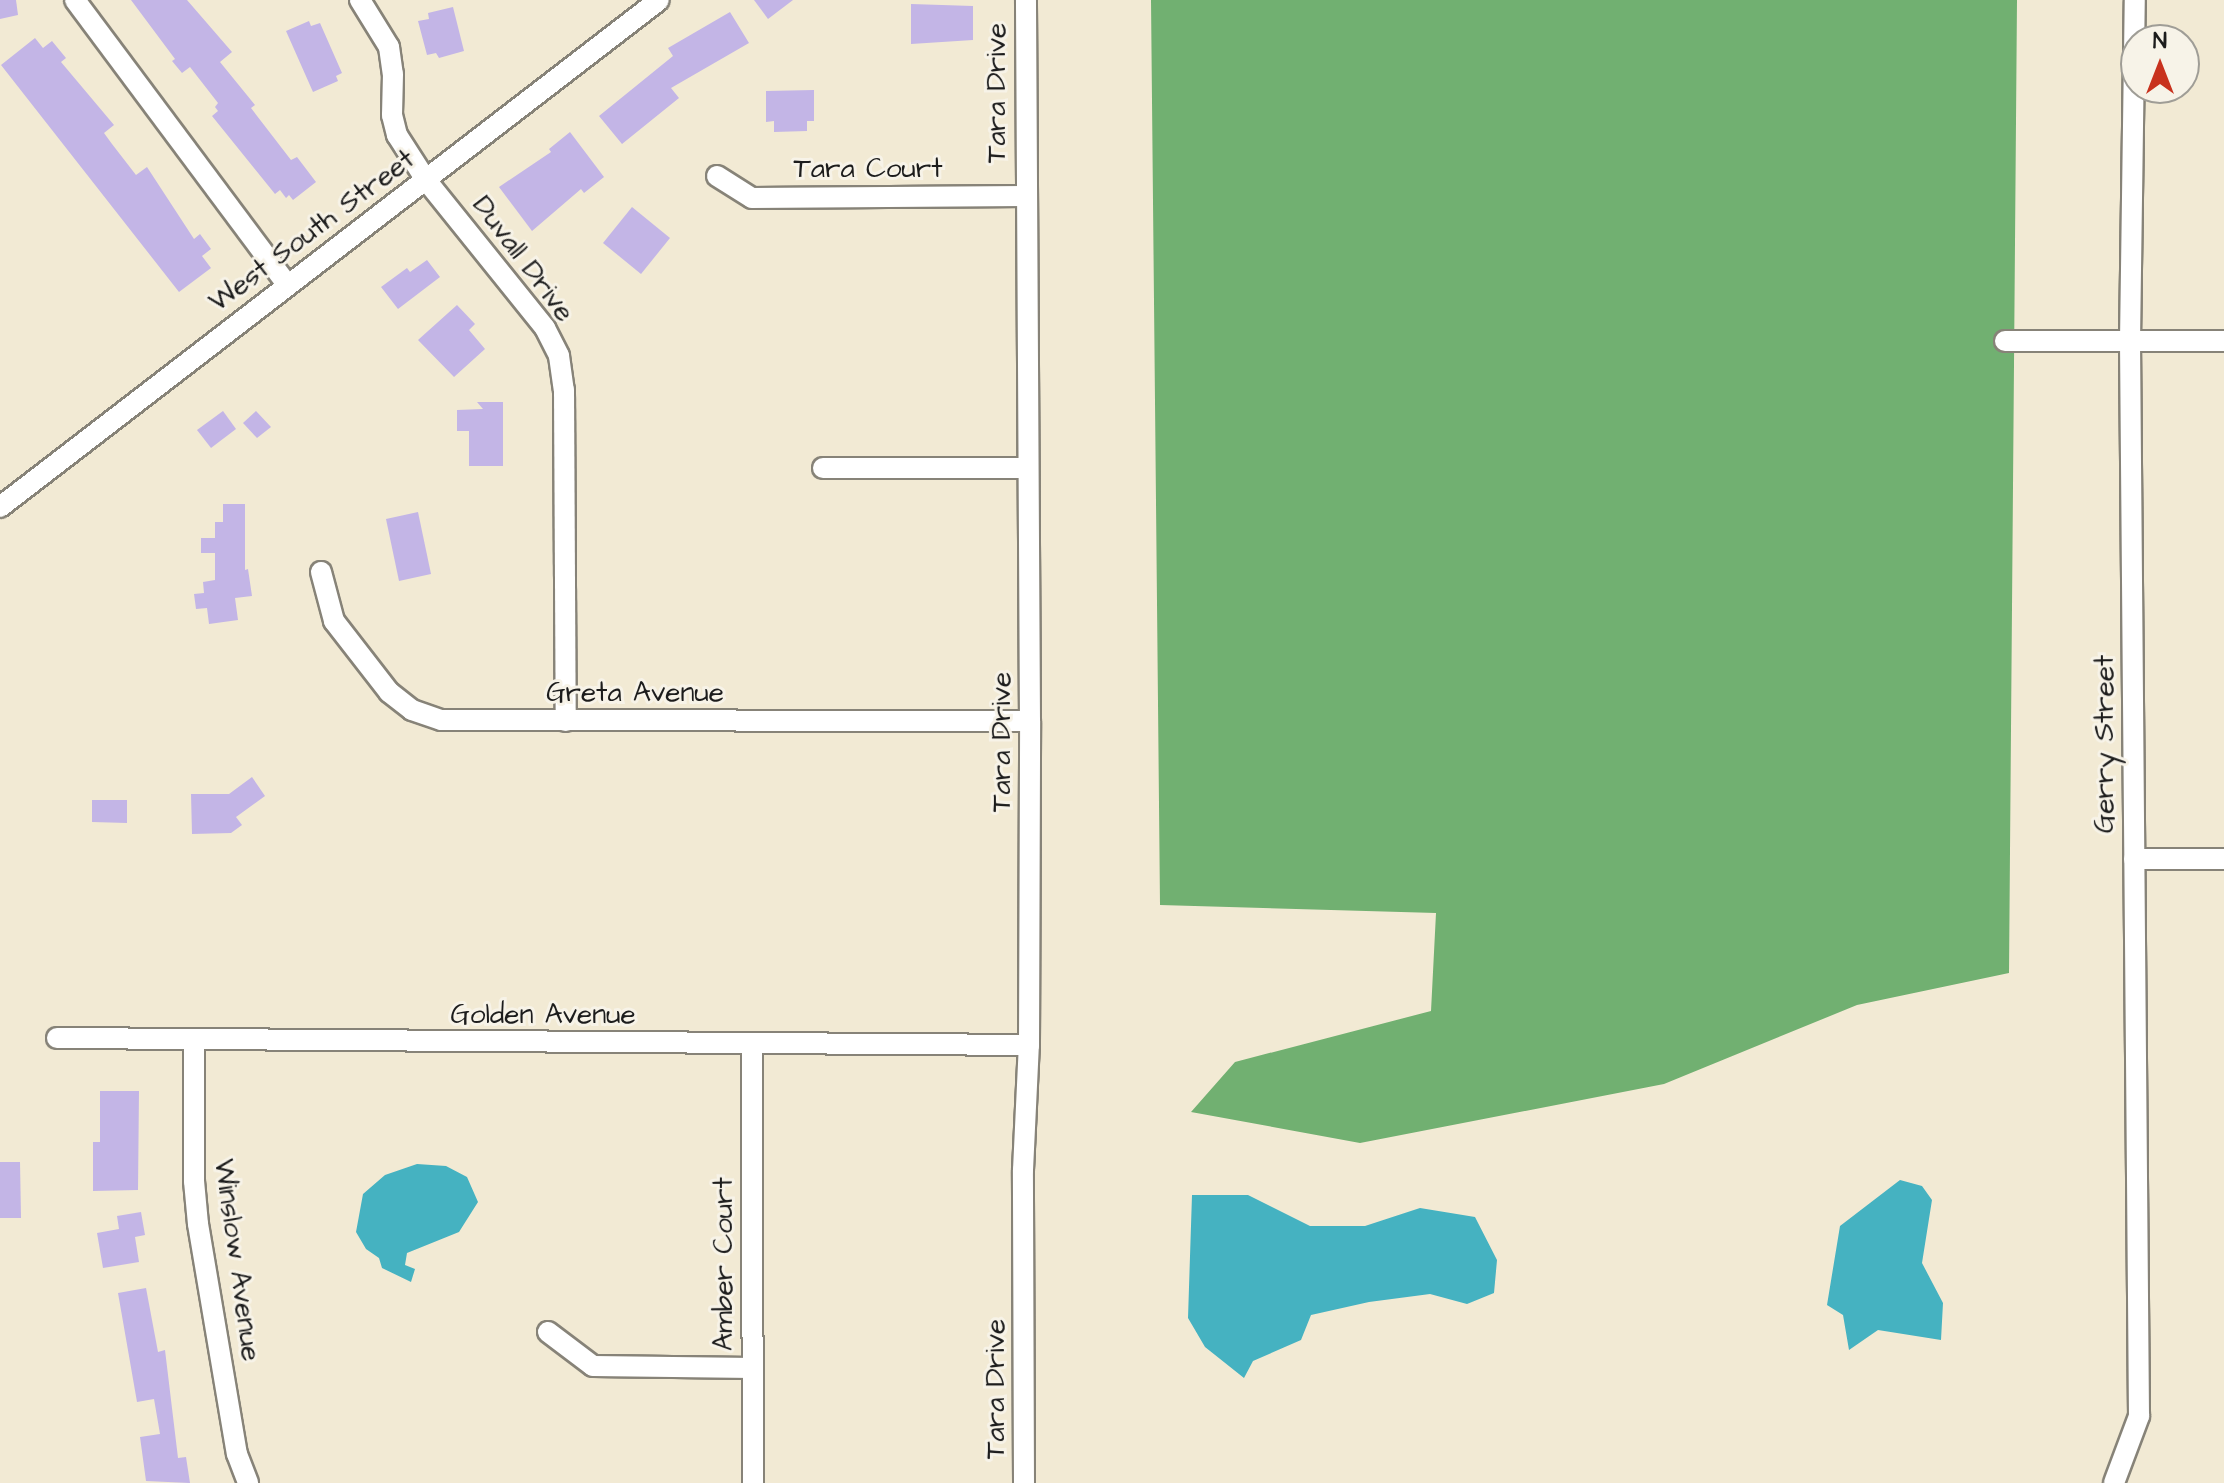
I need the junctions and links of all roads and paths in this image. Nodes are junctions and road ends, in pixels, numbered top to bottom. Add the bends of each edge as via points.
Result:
1 (75, 0) edge
2 (360, 0) edge
3 (659, 0) edge
4 (1026, 0) edge
5 (2135, 0) edge
6 (717, 176) dead end
7 (426, 180) junction
8 (1025, 196) junction
9 (287, 284) junction
10 (2005, 341) dead end
11 (2130, 341) junction
12 (2224, 341) edge
13 (823, 468) dead end
14 (1028, 468) junction
15 (0, 507) edge
16 (321, 572) dead end
17 (566, 721) junction
18 (1030, 721) junction
19 (2134, 859) junction
20 (2224, 859) edge
21 (57, 1038) dead end
22 (194, 1041) junction
23 (752, 1044) junction
24 (1029, 1045) junction
25 (548, 1332) dead end
26 (753, 1368) junction
27 (248, 1483) edge
28 (753, 1483) edge
29 (1024, 1483) edge
30 (2114, 1483) edge

1 - 9 street
2 - 7 street, Duvall Drive via 389,47 397,135
3 - 7 street, West South Street
4 - 8 street, Tara Drive
5 - 11 street, Gerry Street
6 - 8 street, Tara Court via 752,198
7 - 9 street, West South Street
7 - 17 street, Duvall Drive via 545,328 559,356 564,390
8 - 14 street, Tara Drive
9 - 15 street, West South Street
10 - 11 street
11 - 12 street
11 - 19 street, Gerry Street
13 - 14 street
14 - 18 street, Tara Drive
16 - 17 street, Greta Avenue via 334,621 389,692 412,710 441,720
17 - 18 street, Greta Avenue
18 - 24 street, Tara Drive
19 - 20 street
19 - 30 street, Gerry Street via 2139,1416
21 - 22 street, Golden Avenue
22 - 23 street, Golden Avenue
22 - 27 street, Winslow Avenue via 198,1224 237,1454
23 - 24 street, Golden Avenue
23 - 26 street, Amber Court
24 - 29 street, Tara Drive via 1023,1170
25 - 26 street via 593,1366
26 - 28 street, Amber Court

